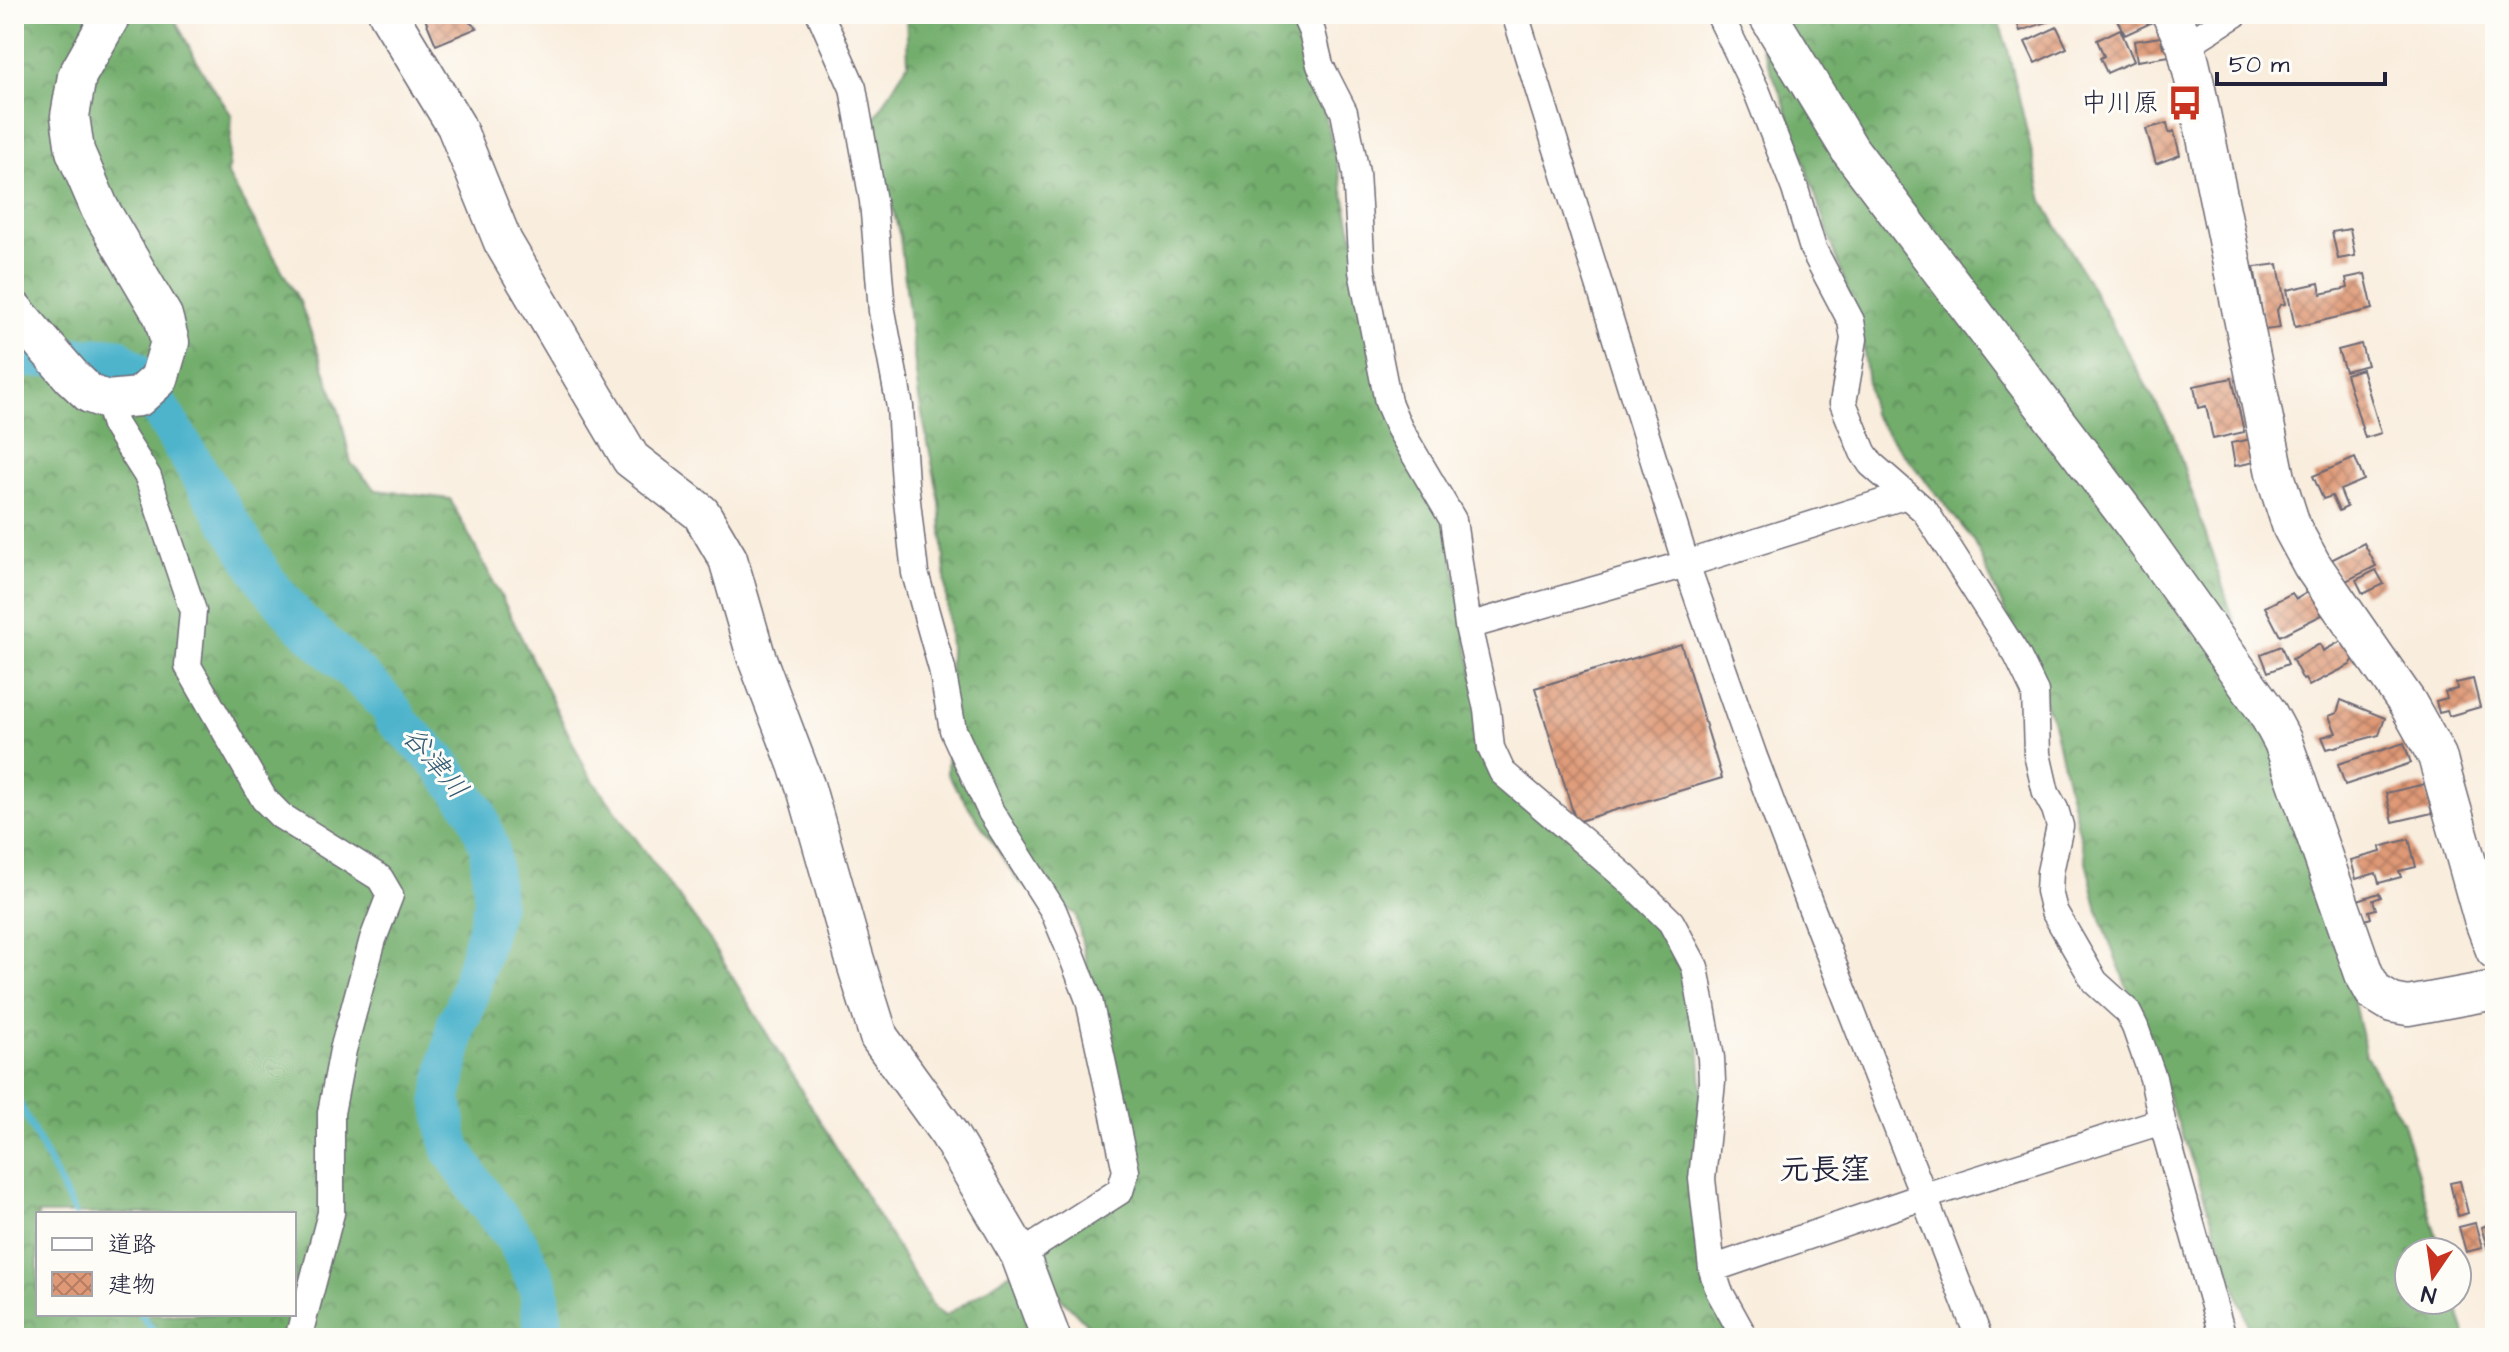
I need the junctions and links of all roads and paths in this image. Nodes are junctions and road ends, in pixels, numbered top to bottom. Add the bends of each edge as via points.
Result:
1 (112, 14) edge
2 (388, 14) edge
3 (820, 14) edge
4 (1304, 14) edge
5 (1515, 14) edge
6 (1719, 14) edge
7 (1767, 14) edge
8 (2235, 14) edge
9 (2178, 30) edge
10 (14, 310) edge
11 (107, 400) junction
12 (1907, 495) junction
13 (1686, 564) junction
14 (1468, 626) junction
15 (2495, 950) edge
16 (2495, 990) edge
17 (2162, 1121) junction
18 (1922, 1197) junction
19 (1020, 1255) junction
20 (1712, 1269) junction
21 (300, 1338) edge
22 (1051, 1338) edge
23 (1745, 1338) edge
24 (1979, 1338) edge
25 (2223, 1338) edge

1 - 11 street via 77,76 70,116 75,151 100,209 163,316 170,342 159,379 139,397
2 - 19 street via 456,126 503,242 631,459 701,513 728,559 756,656 806,788 879,1037 949,1134
3 - 19 street via 853,88 900,407 915,573 953,730 991,812 1053,910 1071,953 1089,1000 1126,1171 1120,1191
4 - 14 street via 1320,65 1344,112 1356,173 1362,271 1388,402 1453,520
5 - 13 street
6 - 12 street via 1757,92 1813,249 1851,321 1854,339 1844,410 1871,464
7 - 16 street via 1850,150 2132,522 2267,712 2283,742 2374,992 2408,1006
8 - 9 street
9 - 15 street via 2272,462 2292,528 2437,756
10 - 11 street via 72,377 90,394
11 - 21 street via 115,425 148,477 193,611 188,666 264,799 281,816 380,878 390,895 373,939 338,1075 331,1113 331,1213
12 - 13 street
12 - 17 street via 1925,511 2035,692 2037,754 2060,826 2050,872 2054,911 2095,982 2127,1011 2153,1078
13 - 14 street
13 - 18 street
14 - 20 street via 1491,748 1502,772 1671,922 1695,967 1711,1058 1702,1179
17 - 18 street
17 - 25 street
18 - 20 street
18 - 24 street
19 - 22 street
20 - 23 street

